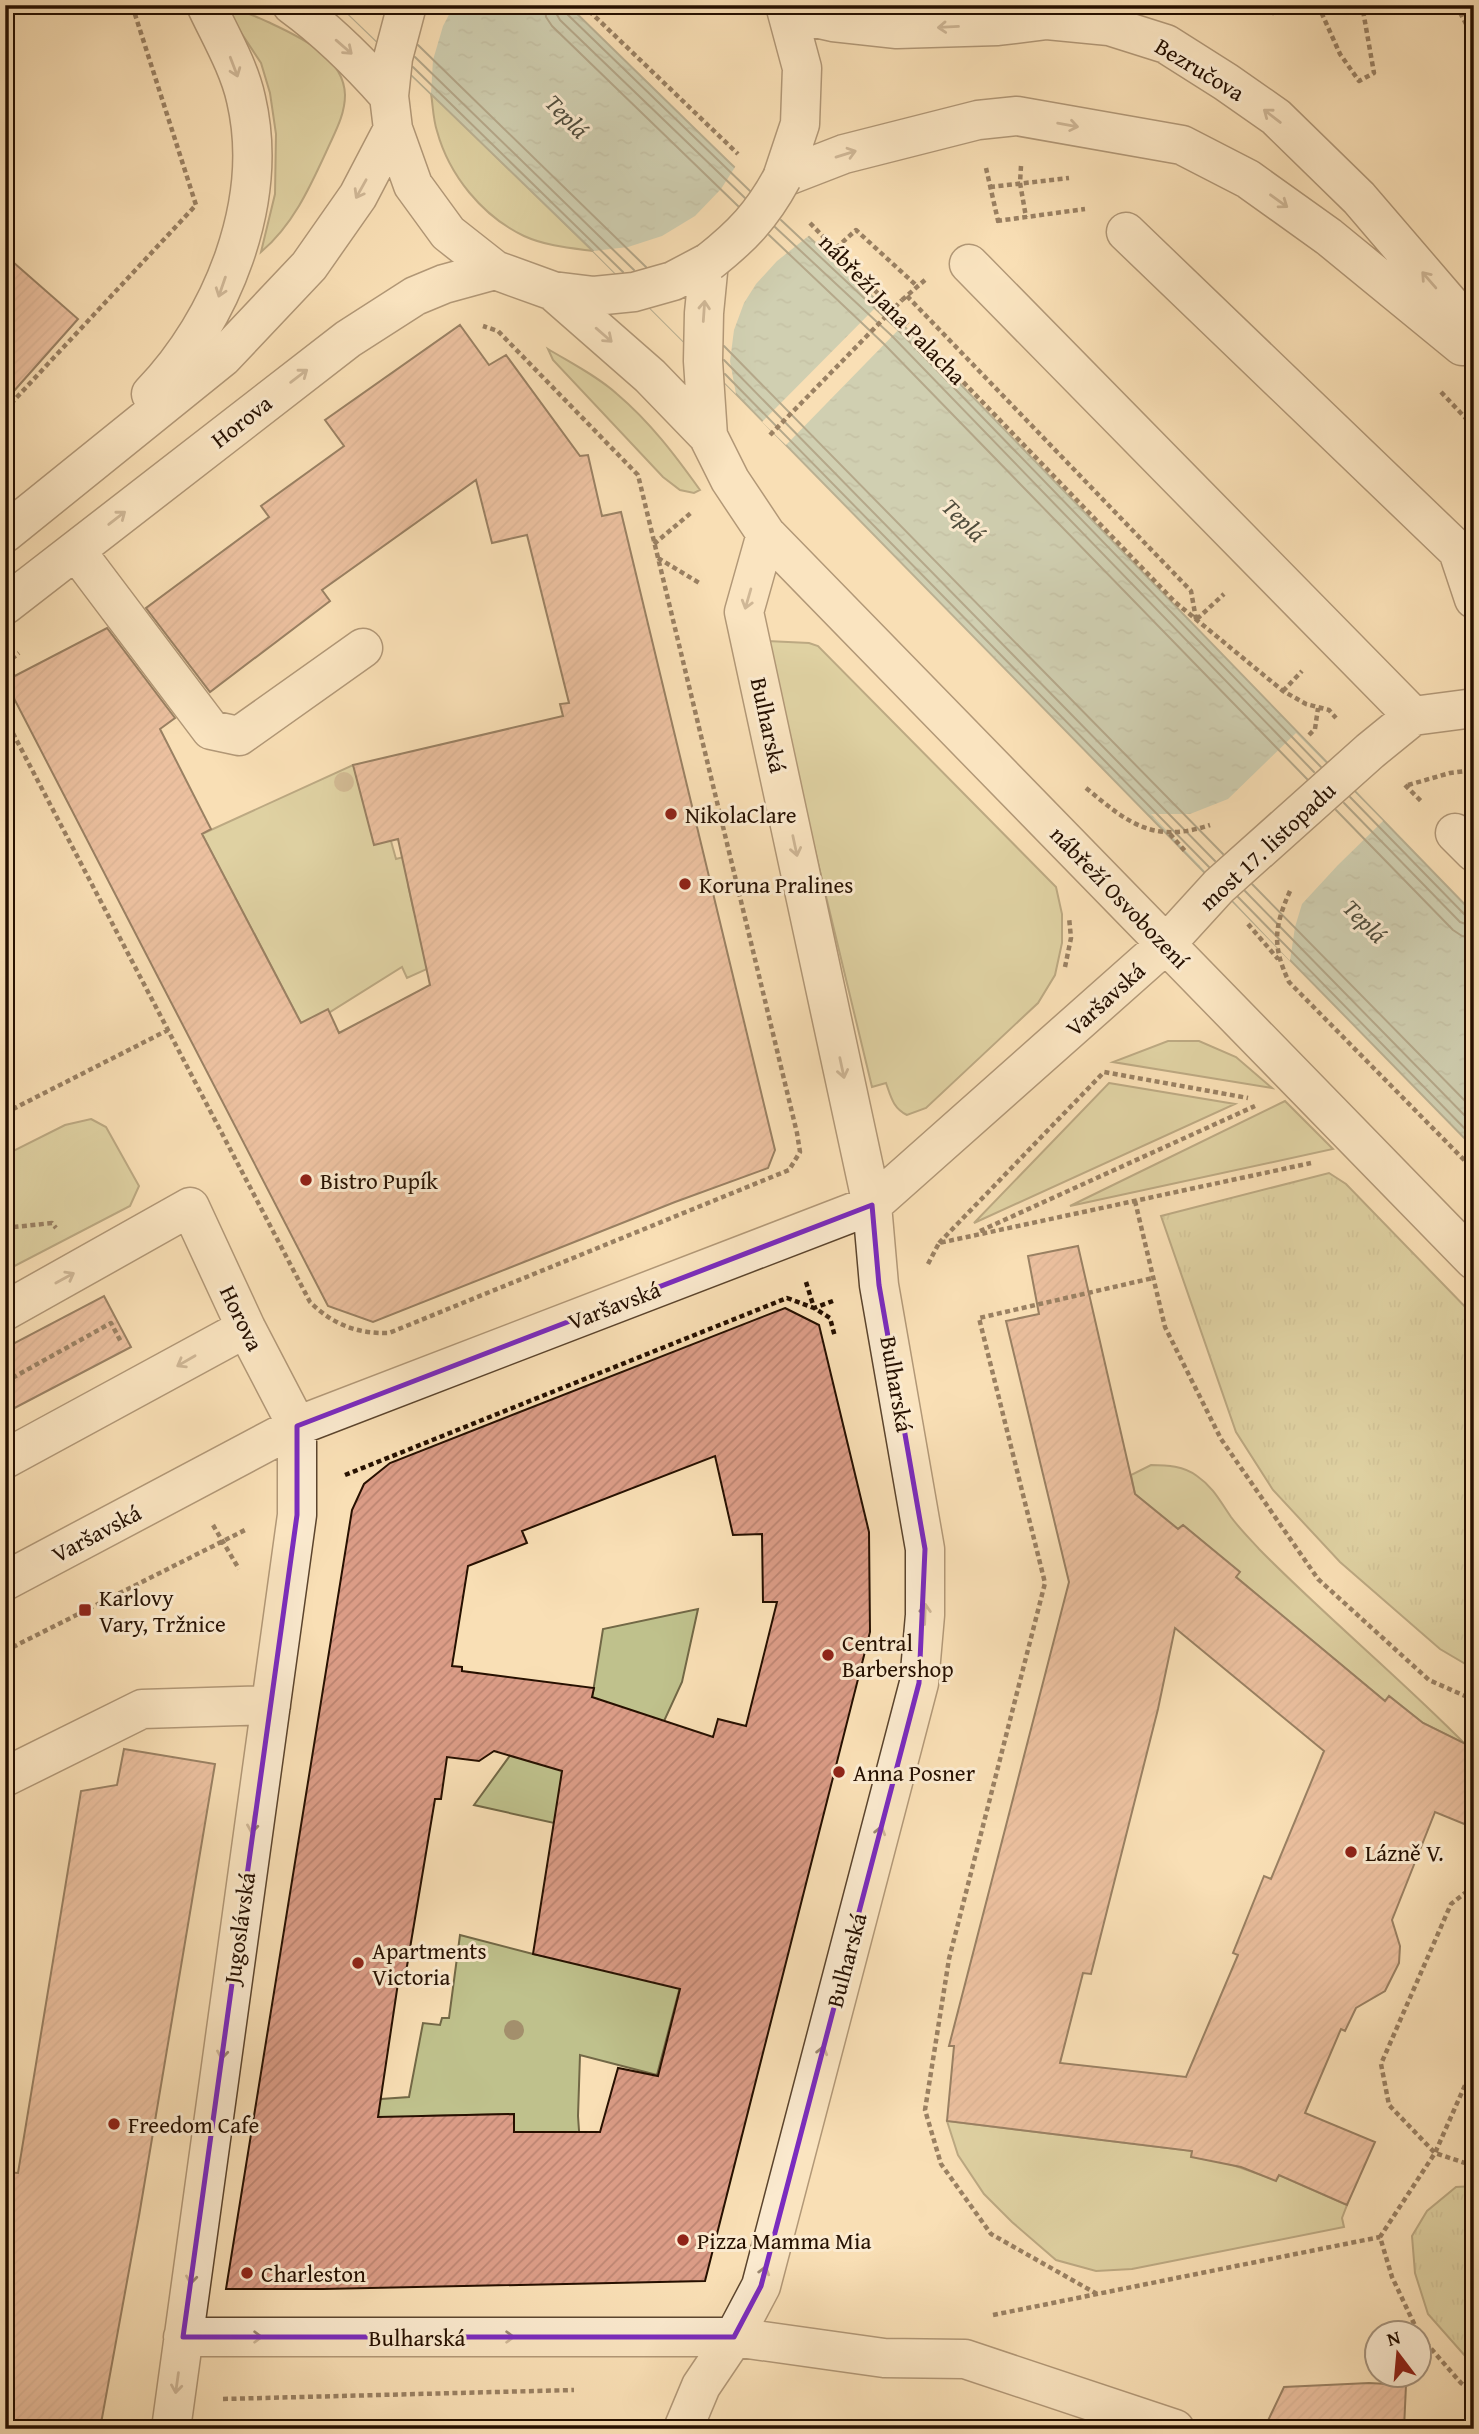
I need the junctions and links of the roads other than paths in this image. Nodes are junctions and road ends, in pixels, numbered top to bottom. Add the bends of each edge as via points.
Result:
1 (206, 5) edge
2 (292, 5) edge
3 (407, 5) edge
4 (787, 9) edge
5 (391, 112) junction
6 (782, 178) junction
7 (1126, 232) dead end
8 (709, 262) junction
9 (969, 264) dead end
10 (495, 270) junction
11 (552, 291) junction
12 (1474, 332) edge
13 (1474, 356) edge
14 (708, 436) junction
15 (60, 489) junction
16 (5, 533) edge
17 (766, 534) junction
18 (76, 551) junction
19 (1474, 599) edge
20 (5, 606) edge
21 (363, 648) dead end
22 (1474, 708) edge
23 (1413, 716) junction
24 (1166, 944) junction
25 (872, 1205) junction
26 (1474, 1259) edge
27 (5, 1311) edge
28 (246, 1328) junction
29 (297, 1426) junction
30 (5, 1459) edge
31 (5, 1581) edge
32 (271, 1705) junction
33 (5, 1777) edge
34 (183, 2337) junction
35 (734, 2337) junction
36 (173, 2415) edge
37 (683, 2429) edge
38 (1175, 2429) edge

1 -> 15 street via 246,98 253,149 247,215 216,305 173,371
2 -> 5 street via 354,56
3 - 5 street via 393,58
4 - 6 street via 802,68 800,124
12 -> 4 street, Bezručova via 1359,198 1276,117 1166,44 1109,26 1047,20 897,29 832,22
5 - 10 street via 413,185 448,233
5 -> 15 street via 358,196 309,266 223,357
6 - 8 street, bridge via 752,225
6 -> 13 street via 844,154 978,120 1017,116 1182,145 1248,178 1329,237
7 - 19 street via 1458,551
8 - 11 street via 673,281 634,292 594,296
14 -> 8 street via 702,361
9 - 23 street
10 - 11 street
18 -> 10 street, Horova via 348,339 415,296
11 -> 14 street via 650,376
14 - 17 street
15 - 16 street
17 - 24 street, nábřeží Osvobození
17 -> 25 street, Bulharská via 744,612
18 - 20 street, Horova
18 - 21 street via 211,730 239,736
22 - 23 street
23 - 24 street, most 17. listopadu via 1219,886
24 - 25 street, Varšavská
24 - 26 street, nábřeží Osvobození
25 - 29 street, Varšavská
35 -> 25 street, Bulharská via 761,2286 919,1683 925,1549 879,1286
27 -> 28 street, Horova via 190,1207
28 - 29 street, Horova
28 -> 30 street
29 - 31 street, Varšavská
29 - 32 street, Jugoslávská via 298,1503
32 - 33 street via 142,1709
32 -> 34 street, Jugoslávská
34 -> 35 street, Bulharská
34 -> 36 street, Jugoslávská
35 - 37 street, Bulharská via 701,2386
35 - 38 street via 884,2358 965,2359

